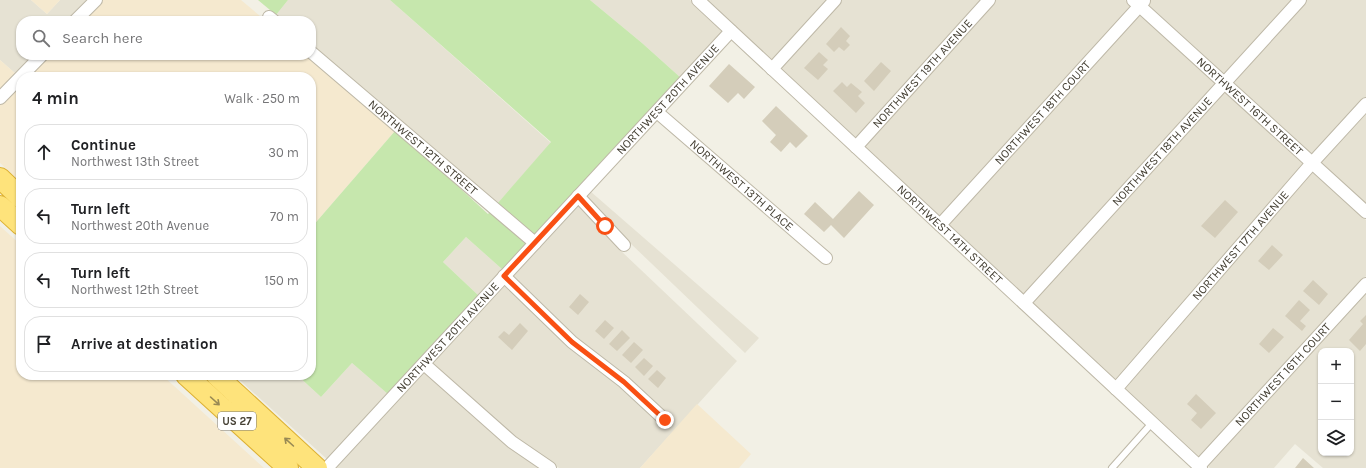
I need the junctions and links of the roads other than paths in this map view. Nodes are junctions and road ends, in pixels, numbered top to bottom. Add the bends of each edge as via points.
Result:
1 (96, 0) edge
2 (698, 0) edge
3 (835, 0) edge
4 (989, 0) edge
5 (1300, 0) edge
6 (1139, 2) edge
7 (80, 16) edge
8 (731, 31) junction
9 (316, 56) edge
10 (37, 60) edge
11 (772, 69) junction
12 (25, 72) edge
13 (16, 82) edge
14 (1224, 83) junction
15 (0, 98) edge
16 (1366, 104) edge
17 (657, 112) junction
18 (856, 147) junction
19 (1312, 163) junction
20 (0, 178) edge
21 (16, 193) edge
22 (578, 196) junction
23 (0, 206) edge
24 (1366, 212) edge
25 (16, 220) edge
26 (940, 225) junction
27 (535, 243) junction
28 (624, 245) dead end
29 (826, 258) dead end
30 (504, 276) junction
31 (1366, 284) edge
32 (1024, 304) junction
33 (424, 364) junction
34 (191, 380) edge
35 (221, 380) edge
36 (1116, 389) junction
37 (665, 420) dead end
38 (1152, 422) junction
39 (1200, 467) edge
40 (288, 468) edge
41 (318, 468) edge
42 (327, 468) edge
43 (550, 468) edge
44 (1112, 468) edge

1 - 7 street
2 - 8 street, NORTHWEST 14TH STREET
3 - 11 street
4 - 18 street, NORTHWEST 19TH AVENUE
5 - 14 street, NORTHWEST 18TH AVENUE
6 - 14 street, NORTHWEST 16TH STREET
6 - 26 street, NORTHWEST 18TH COURT
8 - 11 street, NORTHWEST 14TH STREET
8 - 17 street, NORTHWEST 20TH AVENUE
9 - 27 street, NORTHWEST 12TH STREET
10 - 12 street
11 - 18 street, NORTHWEST 14TH STREET
13 - 15 street
14 - 19 street, NORTHWEST 16TH STREET
14 - 32 street, NORTHWEST 18TH AVENUE
16 - 19 street, NORTHWEST 17TH AVENUE
17 - 22 street, NORTHWEST 20TH AVENUE
17 - 29 street, NORTHWEST 13TH PLACE
18 - 26 street, NORTHWEST 14TH STREET
19 - 24 street, NORTHWEST 16TH STREET
19 - 36 street, NORTHWEST 17TH AVENUE
20 - 21 highway
22 - 27 street, NORTHWEST 20TH AVENUE
22 - 28 street
23 - 25 highway
26 - 32 street, NORTHWEST 14TH STREET
27 - 30 street, NORTHWEST 20TH AVENUE
30 - 33 street, NORTHWEST 20TH AVENUE
30 - 37 street via 572,342 624,382
31 - 39 street, NORTHWEST 16TH COURT
32 - 36 street, NORTHWEST 14TH STREET
33 - 42 street, NORTHWEST 20TH AVENUE
33 - 43 street via 512,442
34 -> 40 highway, US 27
41 -> 35 highway, US 27
36 - 38 street, NORTHWEST 14TH STREET
38 - 39 street, NORTHWEST 14TH STREET
38 - 44 lane

